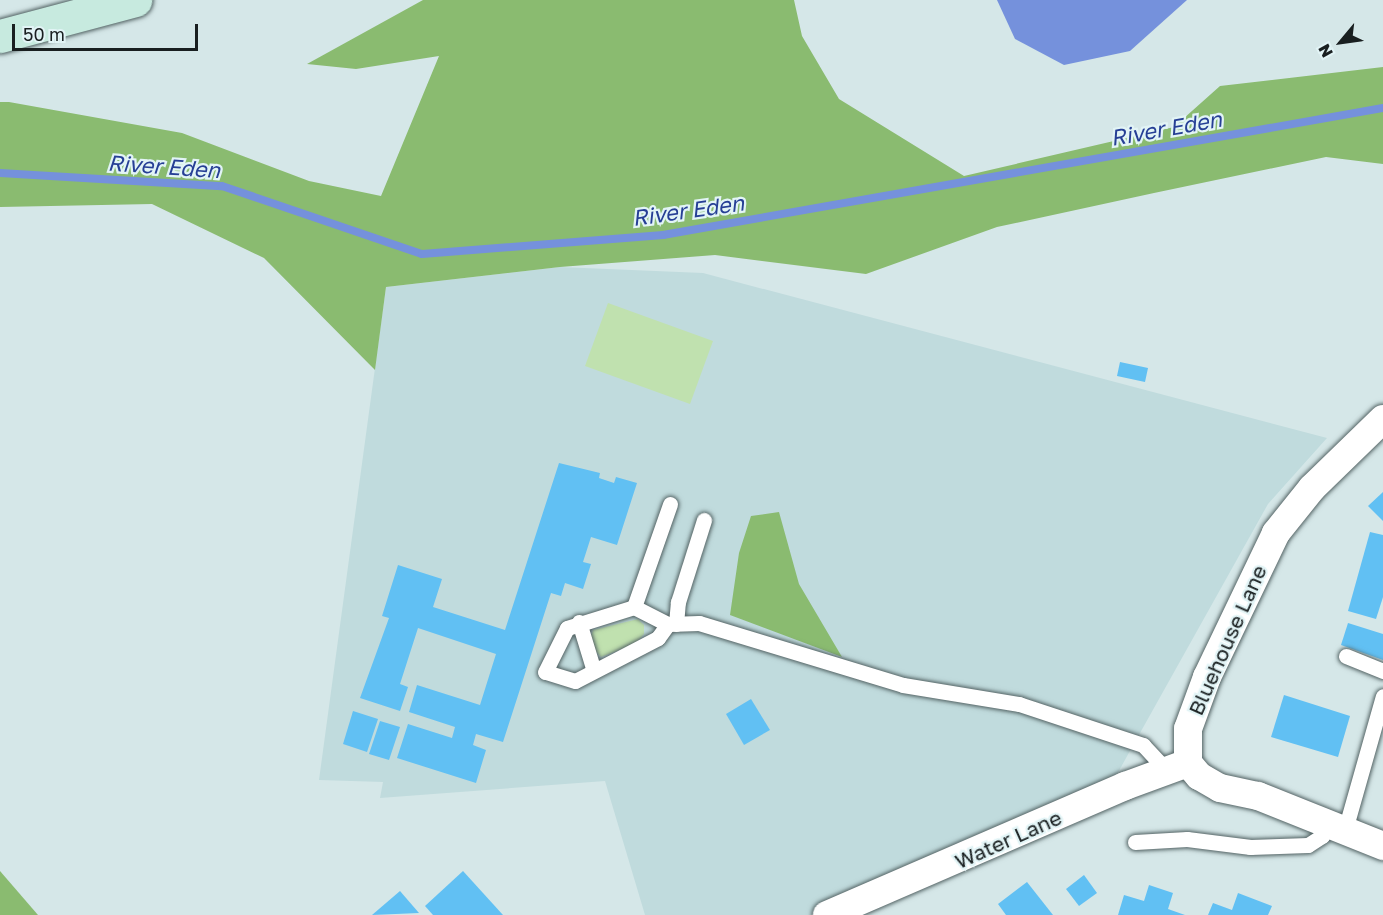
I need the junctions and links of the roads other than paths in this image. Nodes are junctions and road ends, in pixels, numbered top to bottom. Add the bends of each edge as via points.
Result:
1 (135, 0) edge
2 (0, 36) edge
3 (1383, 419) edge
4 (670, 504) dead end
5 (704, 520) dead end
6 (634, 607) junction
7 (579, 622) junction
8 (672, 624) junction
9 (1346, 656) dead end
10 (593, 668) junction
11 (1383, 671) edge
12 (1383, 696) edge
13 (1177, 767) junction
14 (1335, 826) junction
15 (1135, 842) dead end
16 (1383, 846) edge
17 (827, 915) edge

1 - 2 main road
3 - 13 street, Bluehouse Lane via 1312,488 1276,532 1207,677
4 - 6 lane
5 - 8 lane
6 - 7 lane
6 - 8 lane
7 - 10 lane
7 - 10 lane via 567,628 545,672 575,681
8 - 10 lane via 658,638
8 - 13 lane via 699,623 903,685 1019,704 1143,745
9 - 11 lane
12 - 14 lane
13 - 14 street via 1220,788 1258,796
13 - 17 street, Water Lane
14 - 15 lane via 1308,845 1250,847 1187,840
14 - 16 street

